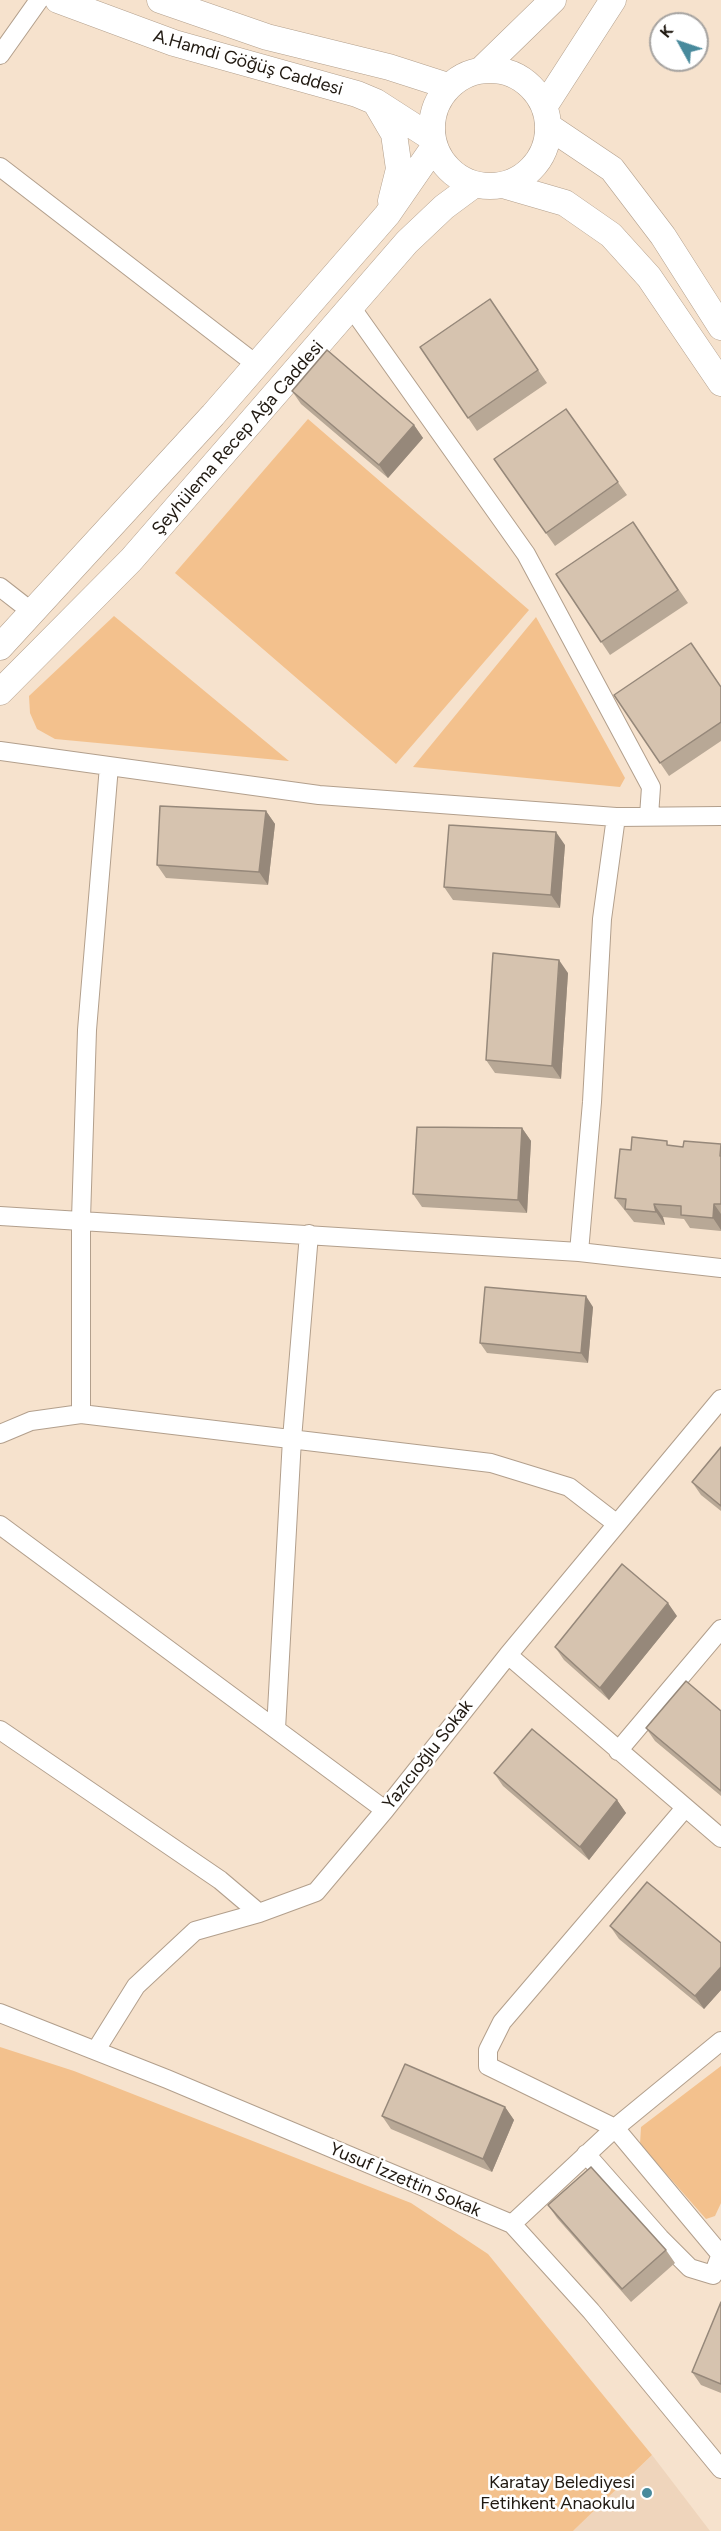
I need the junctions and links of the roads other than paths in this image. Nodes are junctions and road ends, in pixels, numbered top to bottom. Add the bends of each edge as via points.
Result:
1 (39, 0) edge
2 (58, 0) edge
3 (160, 0) edge
4 (553, 0) edge
5 (613, 0) edge
6 (0, 55) edge
7 (481, 70) junction
8 (448, 86) junction
9 (376, 102) junction
10 (546, 116) junction
11 (433, 143) junction
12 (0, 167) edge
13 (475, 184) junction
14 (502, 185) junction
15 (387, 215) junction
16 (351, 307) junction
17 (721, 327) edge
18 (257, 365) junction
19 (721, 383) edge
20 (0, 587) edge
21 (32, 612) junction
22 (0, 647) edge
23 (0, 692) edge
24 (0, 751) edge
25 (109, 766) junction
26 (650, 816) junction
27 (721, 816) edge
28 (616, 817) junction
29 (0, 1216) edge
30 (81, 1220) junction
31 (309, 1234) junction
32 (579, 1252) junction
33 (721, 1269) edge
34 (721, 1399) edge
35 (81, 1414) junction
36 (0, 1434) edge
37 (292, 1439) junction
38 (618, 1524) junction
39 (0, 1525) edge
40 (721, 1629) edge
41 (508, 1656) junction
42 (276, 1729) junction
43 (0, 1730) edge
44 (618, 1751) junction
45 (685, 1808) junction
46 (385, 1810) junction
47 (721, 1838) edge
48 (259, 1913) junction
49 (0, 2013) edge
50 (721, 2041) edge
51 (96, 2050) junction
52 (615, 2128) junction
53 (586, 2154) junction
54 (512, 2224) junction
55 (721, 2254) edge
56 (721, 2469) edge

1 - 6 street
2 - 9 street, A.Hamdi Göğüş Caddesi via 174,43
3 - 8 street, A.Hamdi Göğüş Caddesi via 267,37 390,67
4 - 7 street
5 - 10 street
7 - 8 street via 463,75
7 - 10 street via 503,71 524,80 539,96
8 - 11 street via 434,110
9 - 11 street, A.Hamdi Göğüş Caddesi
9 - 15 street via 394,134 399,169
10 - 14 street via 545,146 536,163 521,177
10 - 17 street via 612,169 663,236
11 - 13 street, A.Hamdi Göğüş Caddesi via 450,171
11 - 15 street, Şeyhülema Recep Ağa Caddesi
12 - 18 street
13 - 14 street, A.Hamdi Göğüş Caddesi
13 - 16 street, Şeyhülema Recep Ağa Caddesi via 407,242
14 - 19 street, A.Hamdi Göğüş Caddesi via 565,202 611,235 649,277
15 - 18 street, Şeyhülema Recep Ağa Caddesi
16 - 23 street, Şeyhülema Recep Ağa Caddesi via 131,560
16 - 26 street via 526,554 651,787
18 - 21 street, Şeyhülema Recep Ağa Caddesi
20 - 21 street
21 - 22 street, Şeyhülema Recep Ağa Caddesi
24 - 25 street
25 - 28 street via 319,795
25 - 30 street via 87,1030
26 - 27 street
26 - 28 street
28 - 32 street via 602,919
29 - 30 street
30 - 31 street
30 - 35 street
31 - 32 street
31 - 37 street
32 - 33 street
34 - 38 street, Yazıcıoğlu Sokak
35 - 36 street via 31,1421
35 - 37 street
37 - 38 street via 491,1462 568,1487
37 - 42 street
38 - 41 street, Yazıcıoğlu Sokak
39 - 42 street
40 - 44 street
41 - 44 street
41 - 46 street, Yazıcıoğlu Sokak
42 - 46 street
43 - 48 street via 219,1880
44 - 45 street
45 - 47 street
45 - 52 street via 502,2022 488,2050 488,2066
46 - 48 street, Yazıcıoğlu Sokak via 316,1892
48 - 51 street, Yazıcıoğlu Sokak via 195,1931 136,1986
49 - 51 street, Yusuf İzzettin Sokak
50 - 52 street
51 - 54 street, Yusuf İzzettin Sokak
52 - 53 street
52 - 55 street
53 - 54 street
53 - 55 street via 690,2268 713,2275
54 - 56 street, Yusuf İzzettin Sokak via 591,2311

